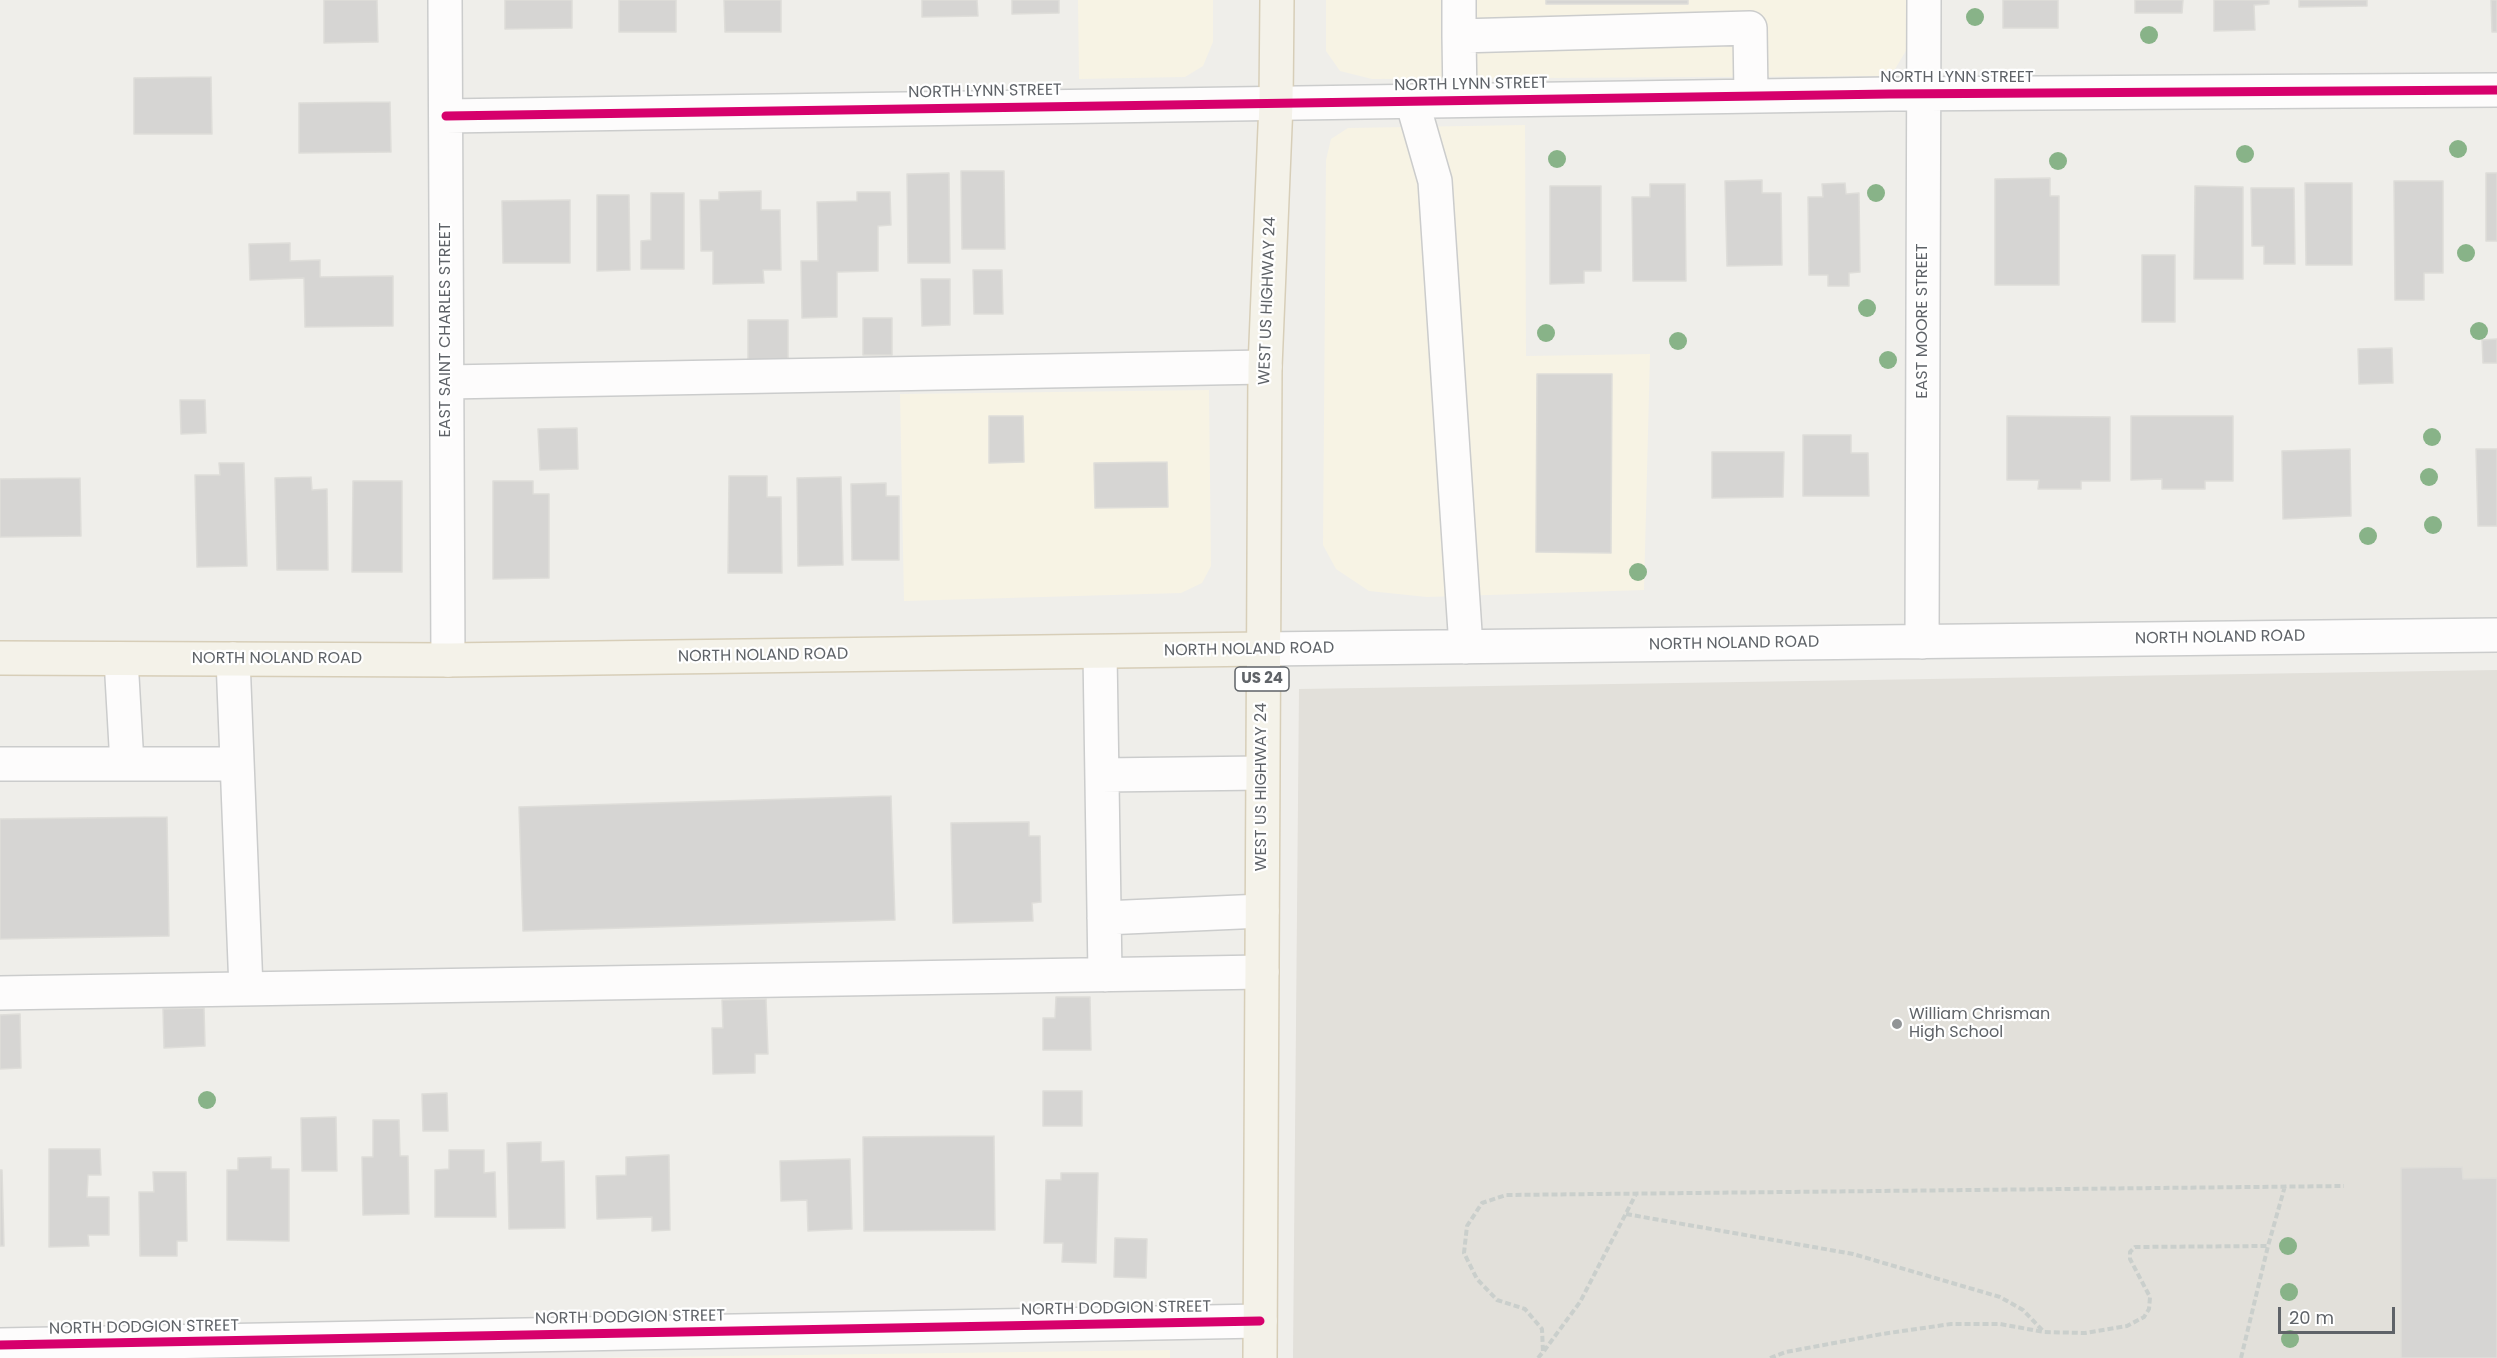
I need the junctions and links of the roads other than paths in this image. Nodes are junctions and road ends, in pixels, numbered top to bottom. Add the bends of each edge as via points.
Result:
1 (445, 0) edge
2 (1277, 0) edge
3 (1459, 0) edge
4 (1924, 0) edge
5 (1460, 36) junction
6 (2497, 90) edge
7 (1924, 94) junction
8 (1751, 96) junction
9 (1460, 100) junction
10 (1412, 101) junction
11 (1276, 103) junction
12 (446, 116) junction
13 (1265, 367) junction
14 (447, 382) junction
15 (2497, 635) edge
16 (1922, 642) junction
17 (1466, 647) junction
18 (1263, 649) junction
19 (1100, 653) junction
20 (0, 658) edge
21 (121, 658) junction
22 (233, 659) junction
23 (448, 660) junction
24 (0, 764) edge
25 (127, 764) junction
26 (237, 764) junction
27 (1262, 773) junction
28 (1102, 775) junction
29 (1262, 911) junction
30 (1104, 918) junction
31 (1262, 972) junction
32 (1106, 975) junction
33 (246, 989) junction
34 (0, 993) edge
35 (1260, 1321) junction
36 (0, 1345) edge
37 (603, 1346) edge
38 (1260, 1358) edge

1 - 12 street, EAST SAINT CHARLES STREET
2 - 11 main road, WEST US HIGHWAY 24 / US 24
3 - 5 street
4 - 7 street, EAST MOORE STREET
5 - 8 street via 1750,28
5 - 9 street
6 - 7 street, NORTH LYNN STREET
7 - 8 street, NORTH LYNN STREET
7 - 16 street, EAST MOORE STREET
8 - 9 street, NORTH LYNN STREET
9 - 10 street, NORTH LYNN STREET
10 - 11 street, NORTH LYNN STREET
10 - 17 street via 1435,181
11 - 12 street, NORTH LYNN STREET
11 - 13 main road, WEST US HIGHWAY 24 / US 24
12 - 14 street, EAST SAINT CHARLES STREET
13 - 14 street
13 - 18 main road, WEST US HIGHWAY 24 / US 24
14 - 23 street, EAST SAINT CHARLES STREET
15 - 16 street, NORTH NOLAND ROAD
16 - 17 street, NORTH NOLAND ROAD
17 - 18 street, NORTH NOLAND ROAD
18 - 19 main road, NORTH NOLAND ROAD
18 - 27 main road, WEST US HIGHWAY 24 / US 24
19 - 23 main road, NORTH NOLAND ROAD
19 - 28 street
20 - 21 main road, NORTH NOLAND ROAD
21 - 22 main road, NORTH NOLAND ROAD
21 - 25 street
22 - 23 main road, NORTH NOLAND ROAD
22 - 26 street
24 - 25 street
25 - 26 street
26 - 33 street
27 - 28 street
27 - 29 main road, WEST US HIGHWAY 24 / US 24
28 - 30 street
29 - 30 street
29 - 31 main road, WEST US HIGHWAY 24 / US 24
30 - 32 street
31 - 32 street
31 - 35 main road, WEST US HIGHWAY 24 / US 24
32 - 33 street
33 - 34 street
35 - 37 street, NORTH DODGION STREET
35 - 38 main road, WEST US HIGHWAY 24 / US 24
36 - 37 street, NORTH DODGION STREET

